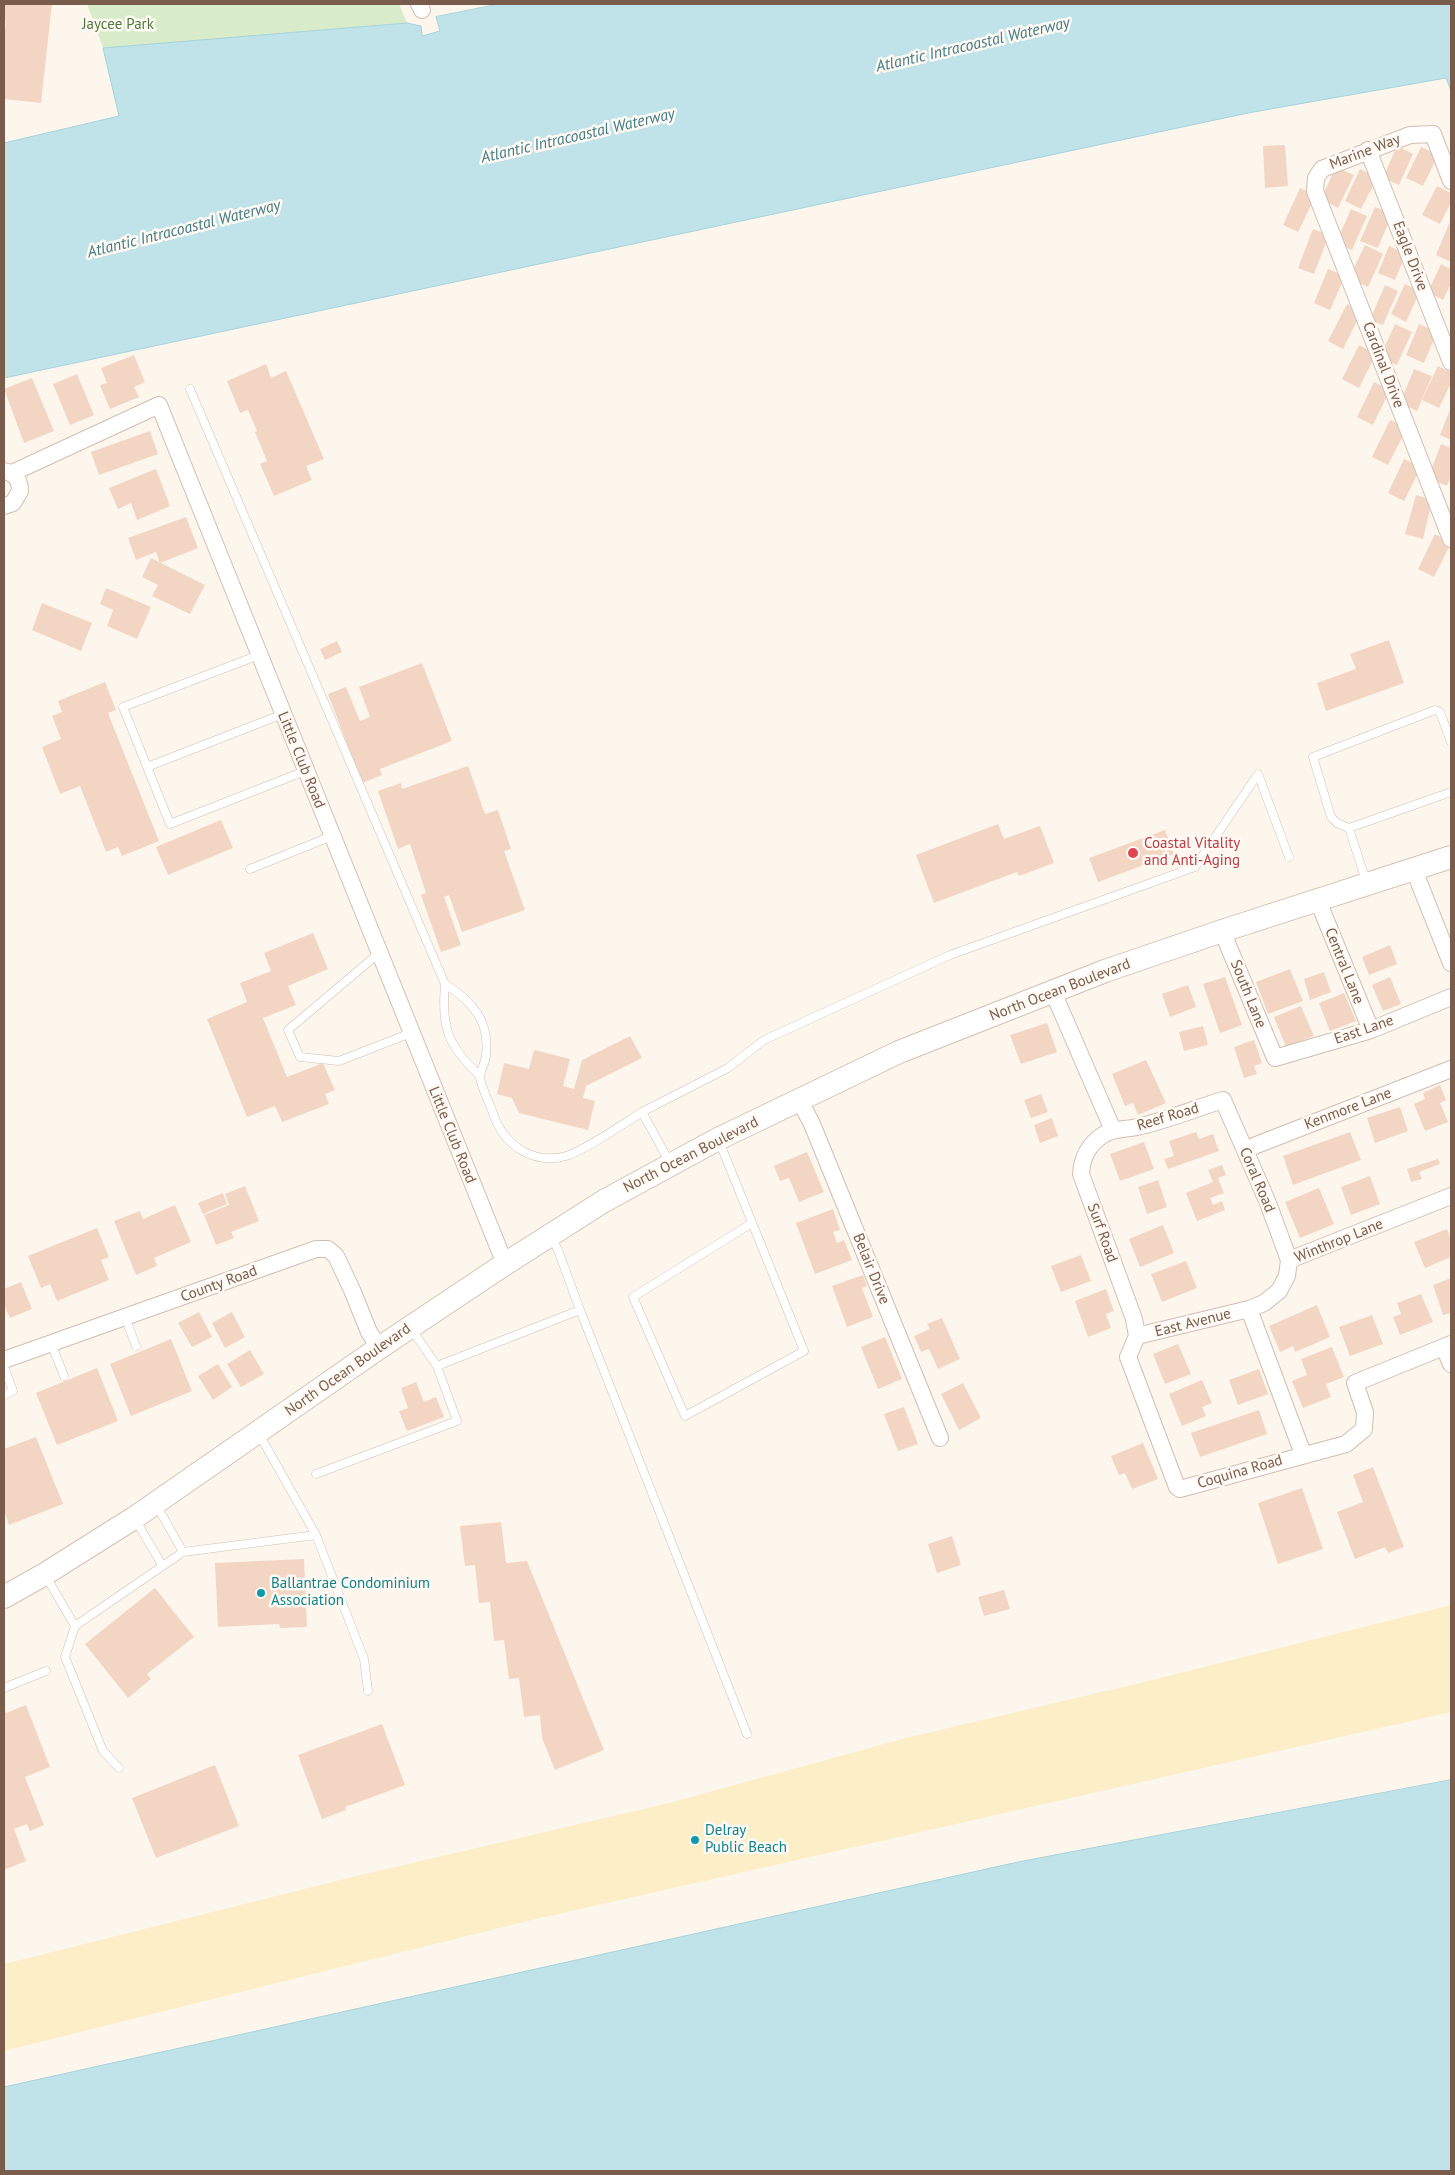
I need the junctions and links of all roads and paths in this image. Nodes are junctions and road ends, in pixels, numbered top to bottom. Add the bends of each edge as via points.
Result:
1 (1368, 150) junction
2 (1451, 181) edge
3 (1315, 191) joint
4 (1451, 362) edge
5 (190, 389) dead end
6 (8, 472) edge
7 (4, 506) edge
8 (1451, 539) edge
9 (259, 654) junction
10 (283, 714) junction
11 (1451, 742) edge
12 (147, 767) junction
13 (305, 771) junction
14 (1451, 792) edge
15 (1349, 828) junction
16 (332, 836) junction
17 (1289, 857) dead end
18 (1451, 857) edge
19 (250, 869) dead end
20 (1414, 870) junction
21 (1368, 885) junction
22 (1318, 901) junction
23 (1222, 931) junction
24 (379, 953) junction
25 (1451, 964) edge
26 (445, 984) junction
27 (1054, 992) junction
28 (1451, 997) edge
29 (1371, 1030) junction
30 (411, 1033) junction
31 (1274, 1058) joint
32 (1451, 1069) edge
33 (480, 1076) junction
34 (1222, 1100) joint
35 (800, 1101) junction
36 (642, 1112) junction
37 (1113, 1130) junction
38 (718, 1140) junction
39 (1246, 1151) junction
40 (671, 1164) junction
41 (1451, 1196) edge
42 (752, 1223) junction
43 (550, 1235) junction
44 (1289, 1260) junction
45 (504, 1264) junction
46 (1249, 1309) junction
47 (580, 1310) junction
48 (125, 1317) junction
49 (410, 1327) junction
50 (1137, 1336) junction
51 (51, 1343) junction
52 (136, 1346) dead end
53 (1448, 1346) edge
54 (378, 1348) junction
55 (4, 1360) edge
56 (1451, 1364) edge
57 (437, 1366) junction
58 (4, 1367) edge
59 (64, 1376) dead end
60 (4, 1395) edge
61 (258, 1432) junction
62 (940, 1438) dead end
63 (1304, 1454) junction
64 (316, 1474) dead end
65 (155, 1503) junction
66 (134, 1518) junction
67 (316, 1535) junction
68 (183, 1552) junction
69 (162, 1565) junction
70 (45, 1574) junction
71 (4, 1597) edge
72 (75, 1626) junction
73 (46, 1670) dead end
74 (4, 1688) edge
75 (368, 1691) dead end
76 (747, 1734) dead end
77 (119, 1768) dead end

1 - 2 street, Marine Way via 1410,135 1433,134
1 - 3 street, Marine Way via 1322,168 1316,178
1 - 4 street, Eagle Drive
3 - 8 street, Cardinal Drive
5 - 26 lane
6 - 7 street, Little Club Road via 20,484 20,491 13,503
6 - 9 street, Little Club Road via 159,405
9 - 10 street, Little Club Road
9 - 12 lane via 123,707
10 - 12 lane
10 - 13 street, Little Club Road
11 - 15 lane via 1440,712 1435,710 1315,755 1313,760 1331,817
12 - 13 lane via 170,824
13 - 16 street, Little Club Road
14 - 15 lane
15 - 21 lane
16 - 19 lane
16 - 24 street, Little Club Road
17 - 36 lane via 1258,774 1196,867 950,955 764,1040 728,1068
18 - 20 main road, North Ocean Boulevard
20 - 21 main road, North Ocean Boulevard
20 - 25 street
21 - 22 main road, North Ocean Boulevard
22 - 23 main road, North Ocean Boulevard
22 - 29 street, Central Lane
23 - 27 main road, North Ocean Boulevard
23 - 31 street, South Lane
24 - 30 street, Little Club Road
24 - 30 lane via 288,1030 300,1057 339,1061
26 - 33 lane via 442,1010 448,1036 461,1058
26 - 33 lane via 464,996 478,1013 486,1033 486,1055
27 - 35 main road, North Ocean Boulevard via 899,1052
27 - 37 street
28 - 29 street, East Lane
29 - 31 street, East Lane
30 - 45 street, Little Club Road
32 - 39 street, Kenmore Lane
33 - 36 lane via 499,1129 528,1155 547,1158 567,1156
34 - 37 street, Reef Road via 1136,1127
34 - 39 street, Coral Road
35 - 38 main road, North Ocean Boulevard
35 - 62 street, Belair Drive
36 - 40 lane
37 - 50 street, Surf Road via 1089,1147 1081,1174 1134,1319
38 - 40 main road, North Ocean Boulevard
38 - 42 lane
39 - 44 street, Coral Road
40 - 43 main road, North Ocean Boulevard
41 - 44 street, Winthrop Lane
42 - 42 lane via 804,1351 685,1416 633,1296
43 - 45 main road, North Ocean Boulevard
43 - 47 lane
44 - 46 street, Winthrop Lane via 1287,1276 1279,1292
45 - 49 main road, North Ocean Boulevard
46 - 50 street, East Avenue
46 - 63 street
47 - 57 lane
47 - 76 lane
48 - 51 street, County Road
48 - 52 lane
48 - 54 street, County Road via 316,1249 328,1249 343,1268
49 - 54 main road, North Ocean Boulevard
49 - 57 lane
50 - 63 street, Coquina Road via 1128,1357 1177,1487
51 - 55 street, County Road
51 - 59 lane
53 - 56 street
53 - 63 street, Coquina Road via 1355,1383 1365,1412 1364,1430 1346,1444
54 - 61 main road, North Ocean Boulevard
57 - 64 lane via 457,1421
58 - 60 lane via 14,1391
61 - 65 main road, North Ocean Boulevard
61 - 67 lane
65 - 66 main road, North Ocean Boulevard
65 - 68 lane
66 - 69 lane
66 - 70 main road, North Ocean Boulevard
67 - 68 lane
67 - 75 lane via 364,1659
68 - 69 lane
69 - 72 lane
70 - 71 main road, North Ocean Boulevard
70 - 72 lane
72 - 77 lane via 65,1657 103,1751
73 - 74 lane

